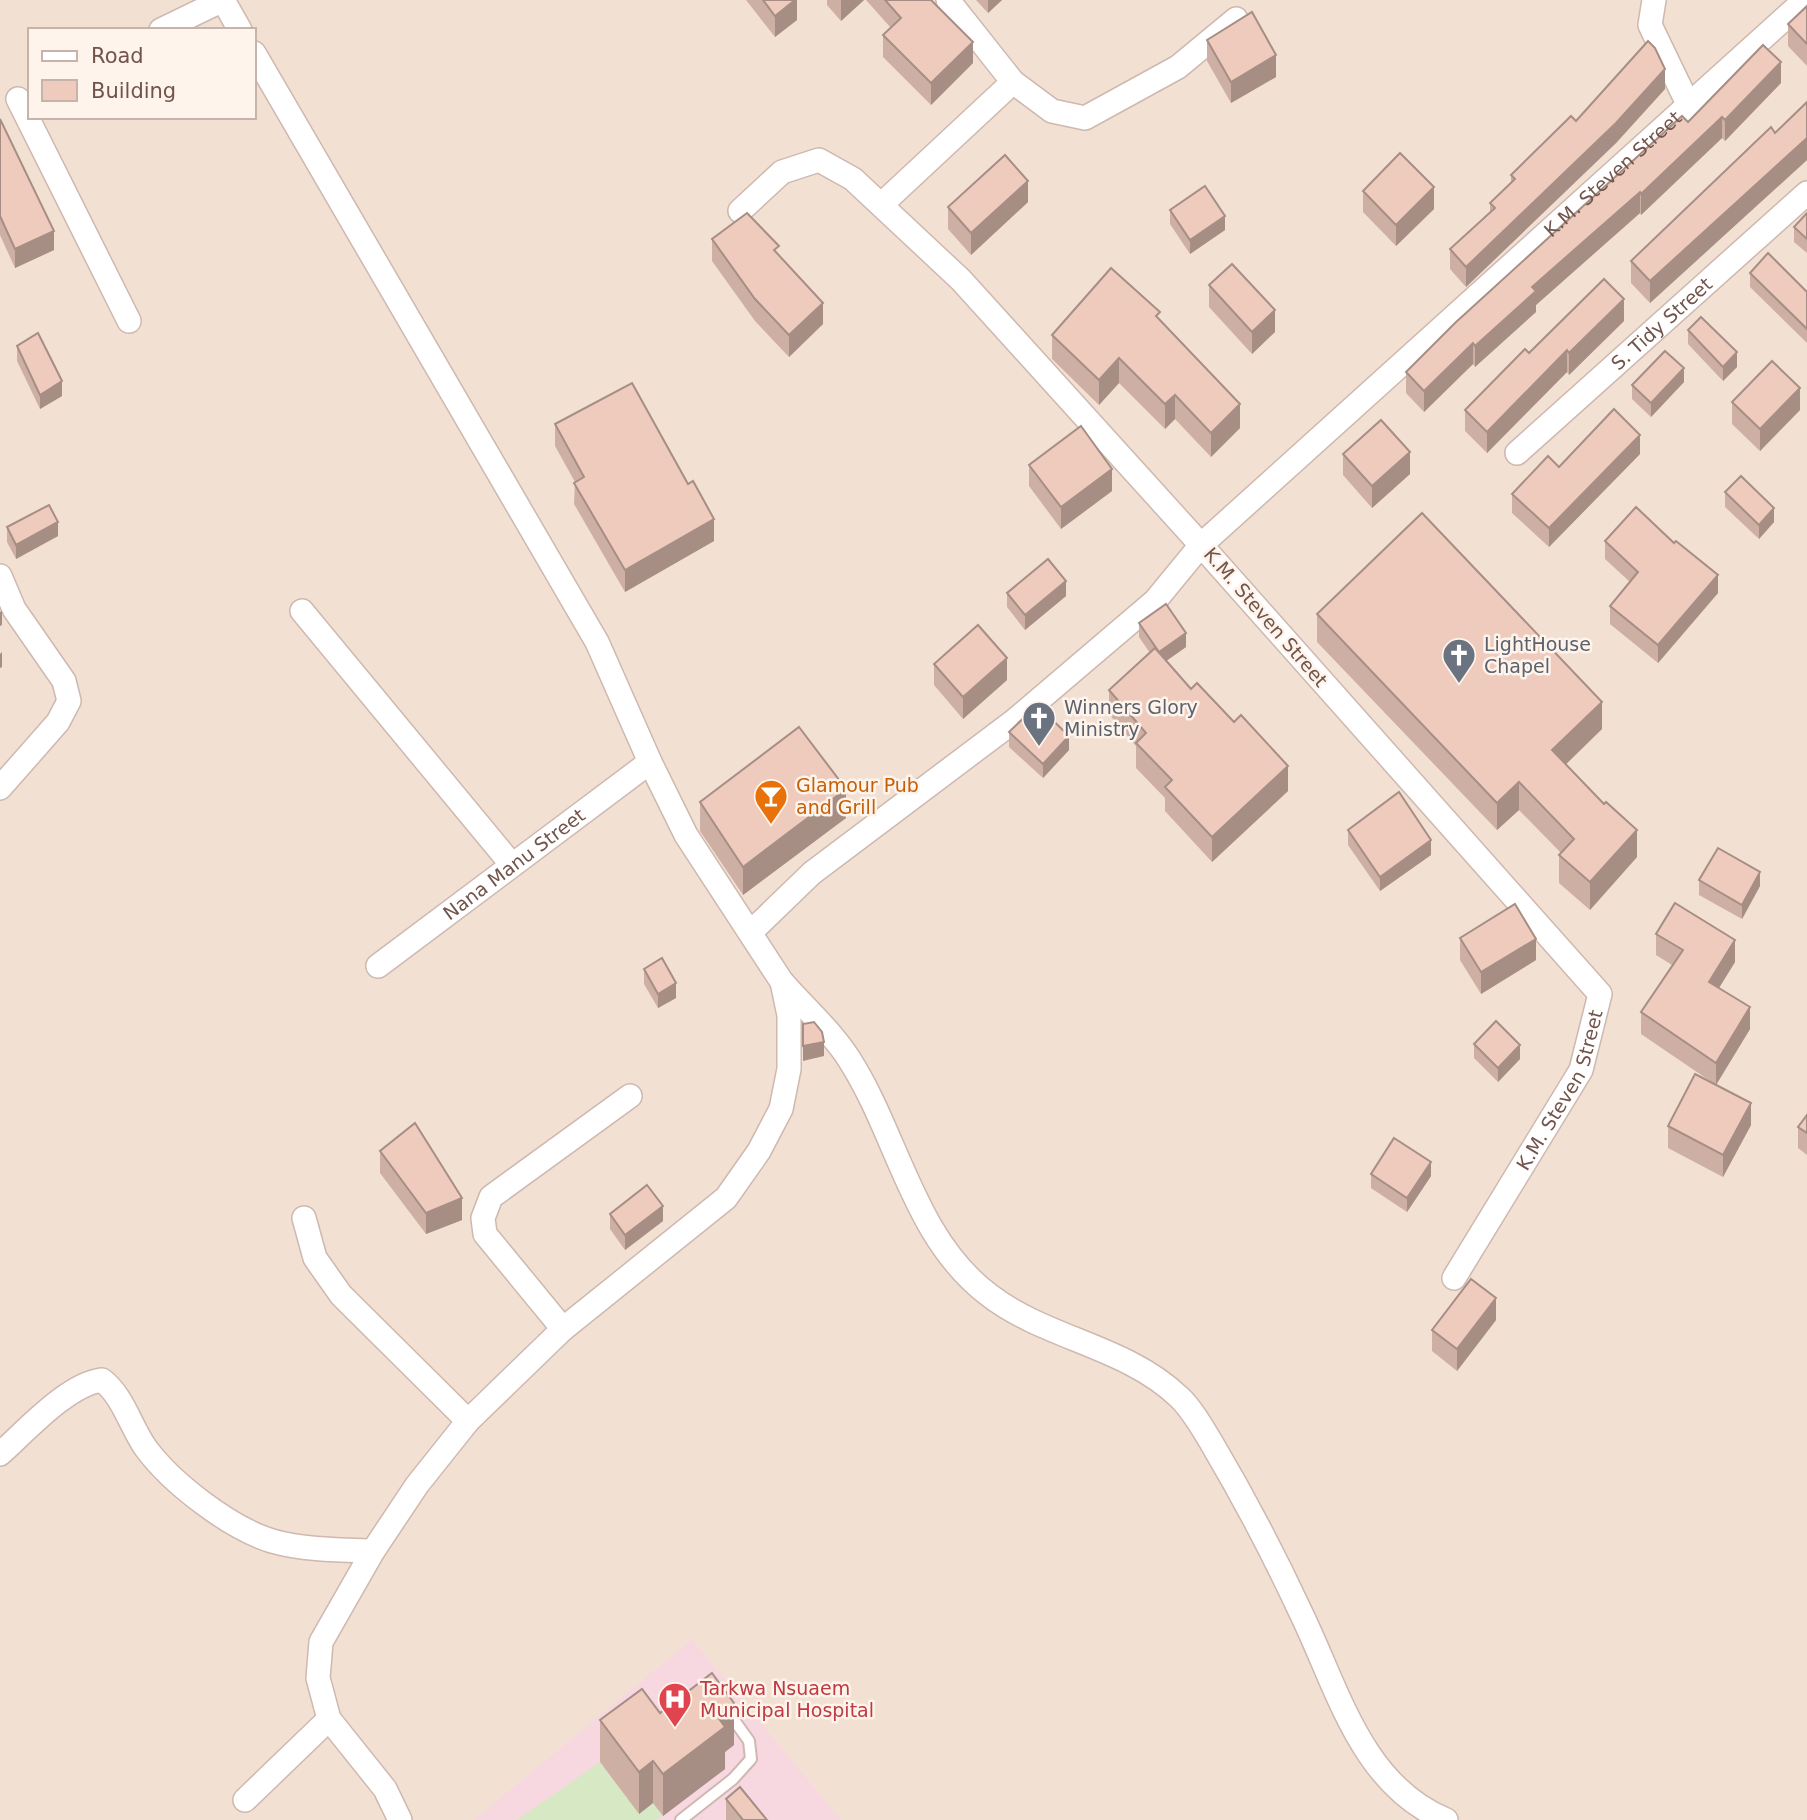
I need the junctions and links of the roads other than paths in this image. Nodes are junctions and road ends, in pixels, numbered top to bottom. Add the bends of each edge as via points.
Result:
1 (223, 0) edge
2 (948, 0) edge
3 (1654, 0) edge
4 (1805, 0) edge
5 (1236, 19) edge
6 (165, 28) edge
7 (239, 28) edge
8 (256, 56) edge
9 (1013, 82) junction
10 (16, 99) edge
11 (1688, 104) junction
12 (1807, 192) edge
13 (882, 204) junction
14 (740, 211) dead end
15 (129, 321) dead end
16 (1517, 453) dead end
17 (1201, 545) junction
18 (0, 576) edge
19 (302, 611) dead end
20 (650, 762) junction
21 (0, 788) edge
22 (512, 865) junction
23 (751, 932) junction
24 (378, 965) dead end
25 (782, 982) junction
26 (630, 1096) dead end
27 (304, 1218) dead end
28 (1454, 1279) dead end
29 (563, 1329) junction
30 (468, 1421) junction
31 (0, 1454) edge
32 (373, 1551) junction
33 (720, 1700) edge
34 (329, 1719) junction
35 (245, 1800) dead end
36 (400, 1820) edge
37 (681, 1820) edge
38 (1446, 1820) edge

1 - 6 street
1 - 7 street
2 - 9 street
3 - 11 street via 1650,25
4 - 11 street, K.M. Steven Street
5 - 9 street via 1178,67 1085,118 1052,111
8 - 20 street via 597,642
9 - 13 street
10 - 15 street
11 - 17 street, K.M. Steven Street
12 - 16 street, S. Tidy Street
13 - 14 street via 853,179 819,160 782,172
13 - 17 street via 961,280
17 - 23 street via 1155,601 1014,721 812,873
17 - 28 street, K.M. Steven Street via 1600,995 1581,1070
18 - 21 street via 14,609 64,681 69,701 58,722
19 - 22 street
20 - 22 street, Nana Manu Street
20 - 23 street via 687,835
22 - 24 street, Nana Manu Street
23 - 25 street
25 - 29 street via 789,1014 789,1069 781,1109 759,1151 726,1198
25 - 38 street via 849,1058 922,1212 957,1265 990,1296 1132,1364 1179,1397 1210,1440 1301,1612 1360,1744 1387,1778 1428,1812
26 - 29 street via 491,1196 483,1218 485,1234
27 - 30 street via 315,1258 341,1295
29 - 30 street
30 - 32 street
31 - 32 street via 64,1398 91,1381 103,1380 113,1388 144,1446 167,1474 198,1499 273,1541
32 - 34 street via 321,1642 318,1678
33 - 37 lane via 749,1741 751,1759
34 - 35 street
34 - 36 street via 385,1789

